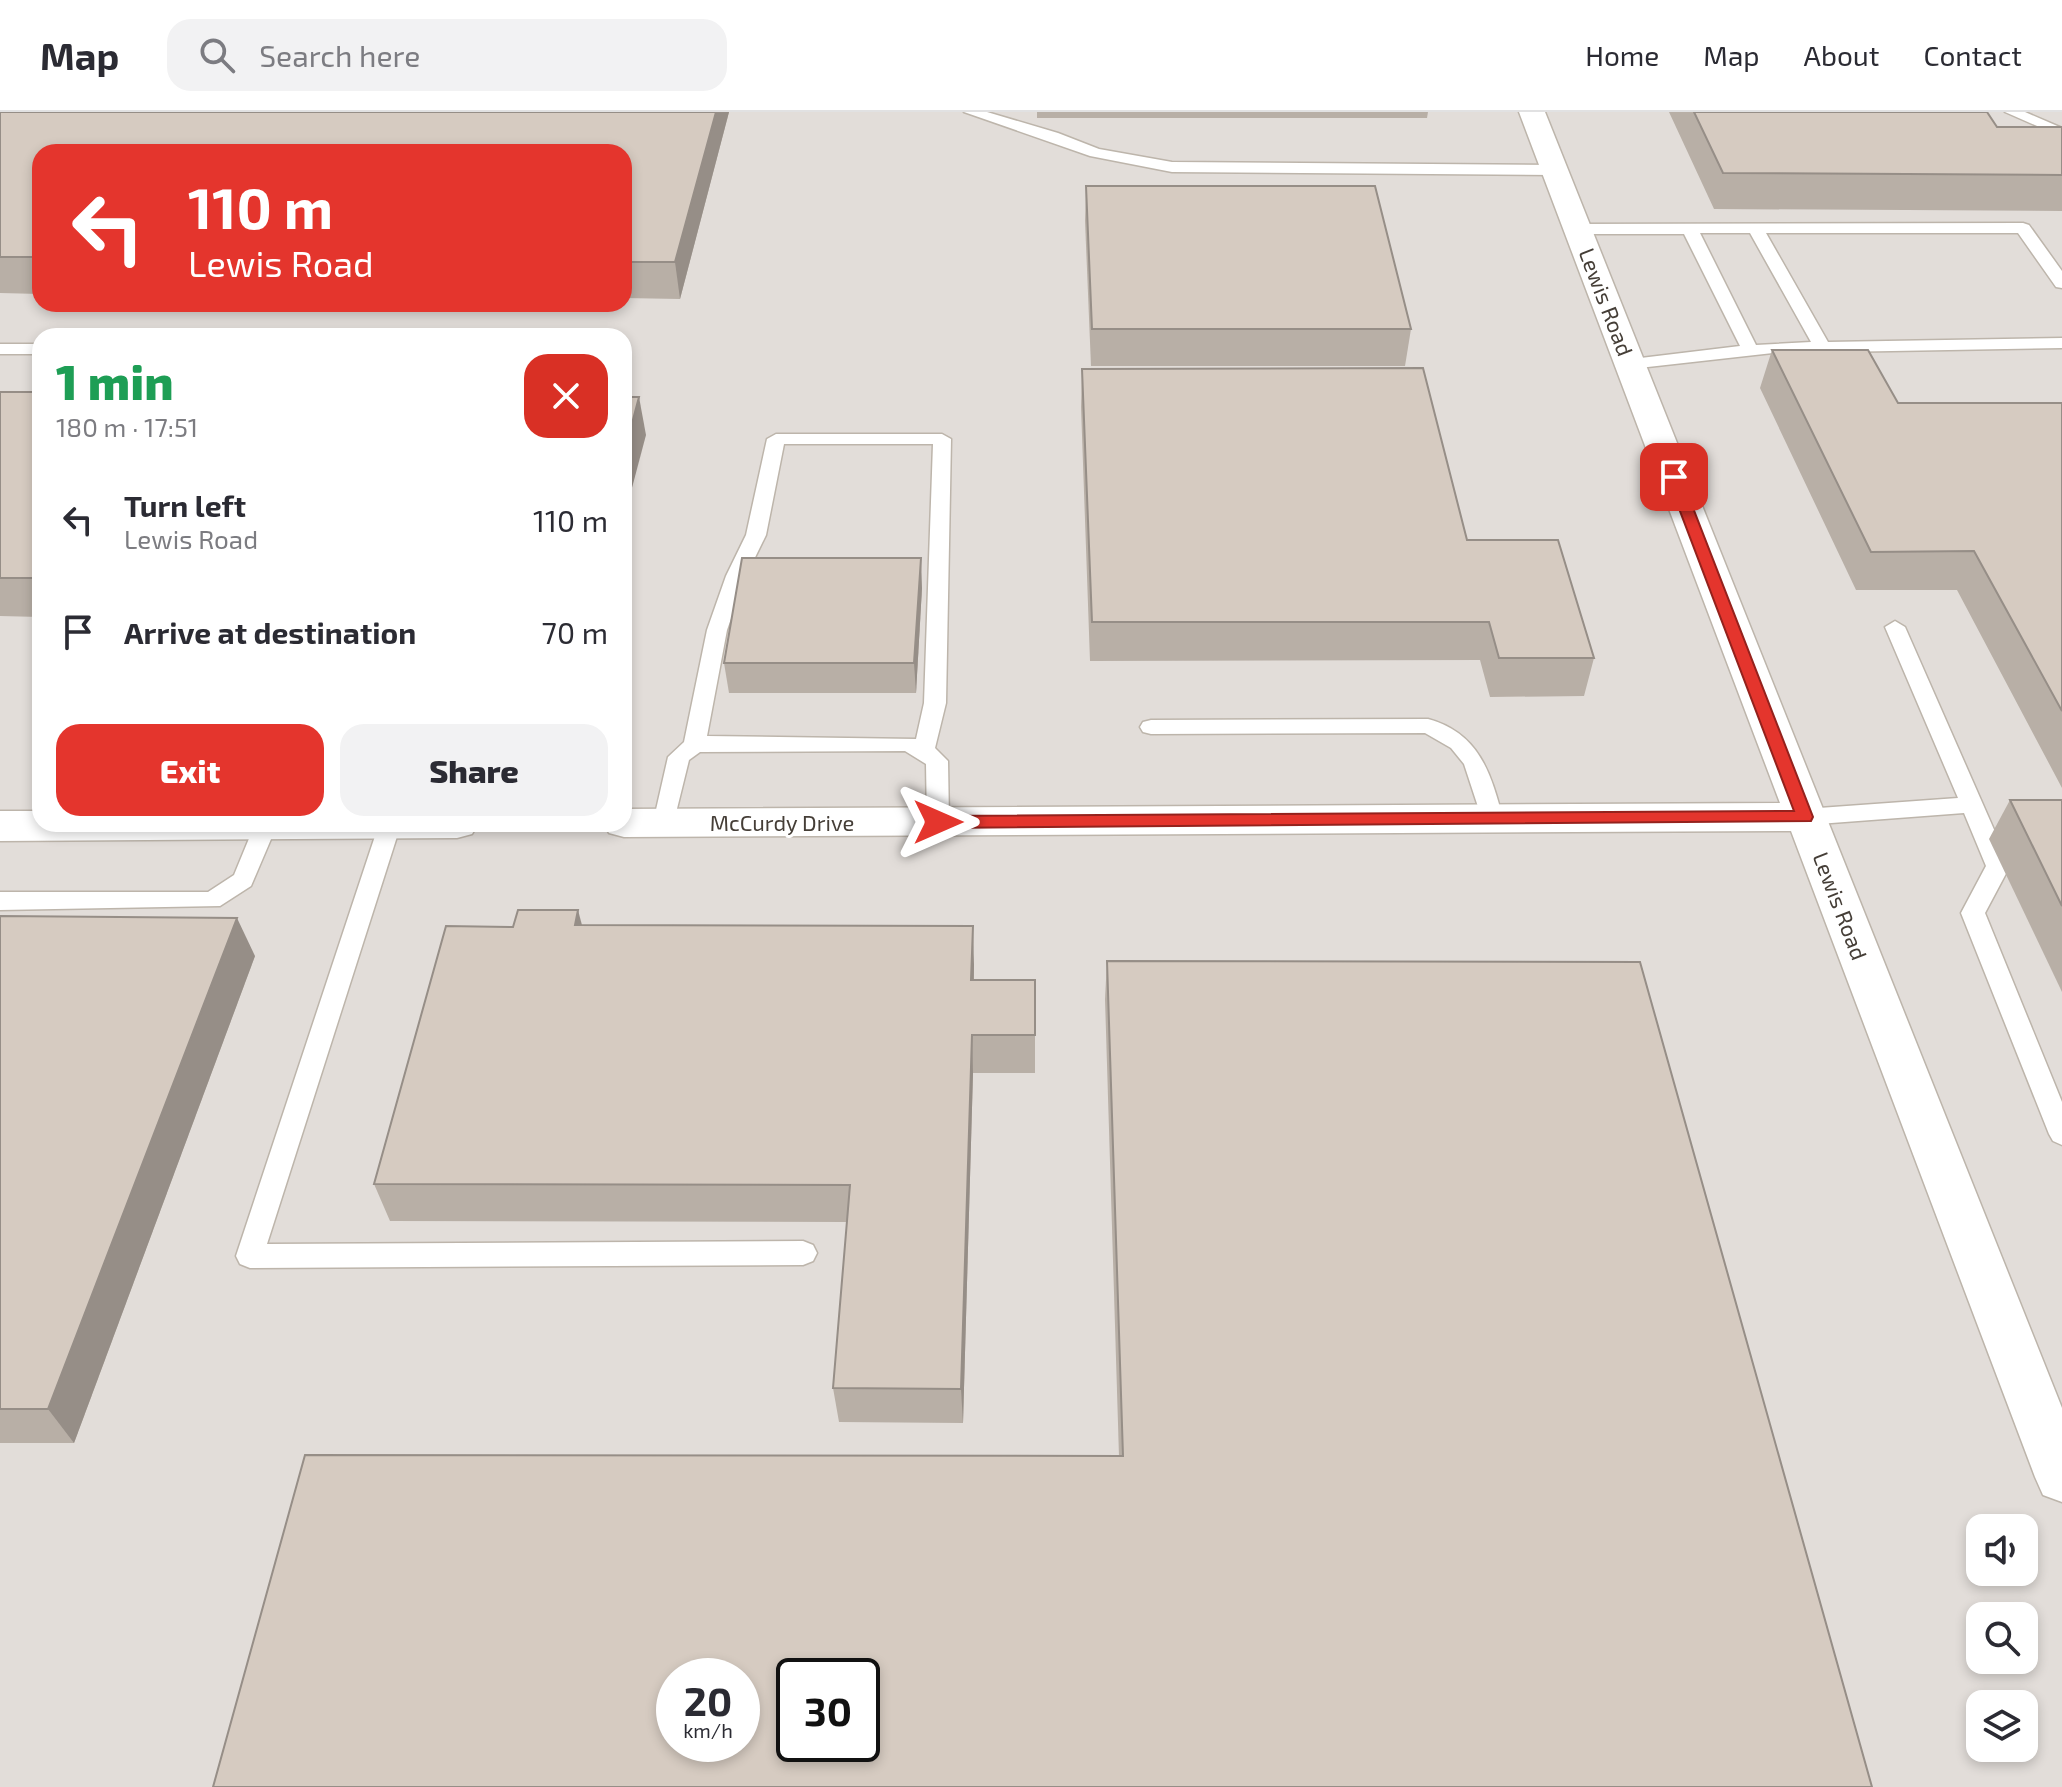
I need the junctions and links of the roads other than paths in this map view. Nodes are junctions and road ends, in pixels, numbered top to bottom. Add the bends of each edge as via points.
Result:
1 (971, 112) edge
2 (1532, 112) edge
3 (2012, 112) edge
4 (2062, 133) edge
5 (1555, 170) junction
6 (1577, 229) junction
7 (1690, 229) junction
8 (1756, 229) junction
9 (2062, 283) edge
10 (2062, 343) edge
11 (1822, 347) junction
12 (0, 349) edge
13 (32, 349) edge
14 (1751, 351) junction
15 (1630, 364) junction
16 (1895, 627) dead end
17 (1151, 727) dead end
18 (694, 745) junction
19 (924, 750) junction
20 (1972, 805) junction
21 (1805, 817) junction
22 (1492, 819) junction
23 (938, 822) junction
24 (644, 823) edge
25 (0, 826) edge
26 (32, 826) edge
27 (263, 832) edge
28 (387, 832) edge
29 (0, 901) edge
30 (2062, 1134) edge
31 (803, 1253) dead end
32 (2062, 1477) edge

1 - 5 lane via 1095,153 1172,167
2 - 5 street, Lewis Road
3 - 4 lane
5 - 6 street, Lewis Road
6 - 7 lane
6 - 15 street, Lewis Road
7 - 8 lane
7 - 14 lane
8 - 9 lane via 2023,228
8 - 11 lane
10 - 11 lane
11 - 14 lane
12 - 13 lane
14 - 15 lane
15 - 21 street, Lewis Road
16 - 20 lane
17 - 22 lane via 1428,726 1456,739 1475,759
18 - 19 lane via 907,744
18 - 19 lane via 717,630 756,535 776,439 942,439 935,703
18 - 24 lane via 679,757
19 - 23 lane via 937,761
20 - 21 lane
20 - 30 lane via 1998,866 1973,913
21 - 22 street, McCurdy Drive
21 - 32 street, Lewis Road
22 - 23 street, McCurdy Drive
23 - 24 street, McCurdy Drive
25 - 26 street
27 - 29 lane via 243,880 212,900
28 - 31 lane via 250,1256

